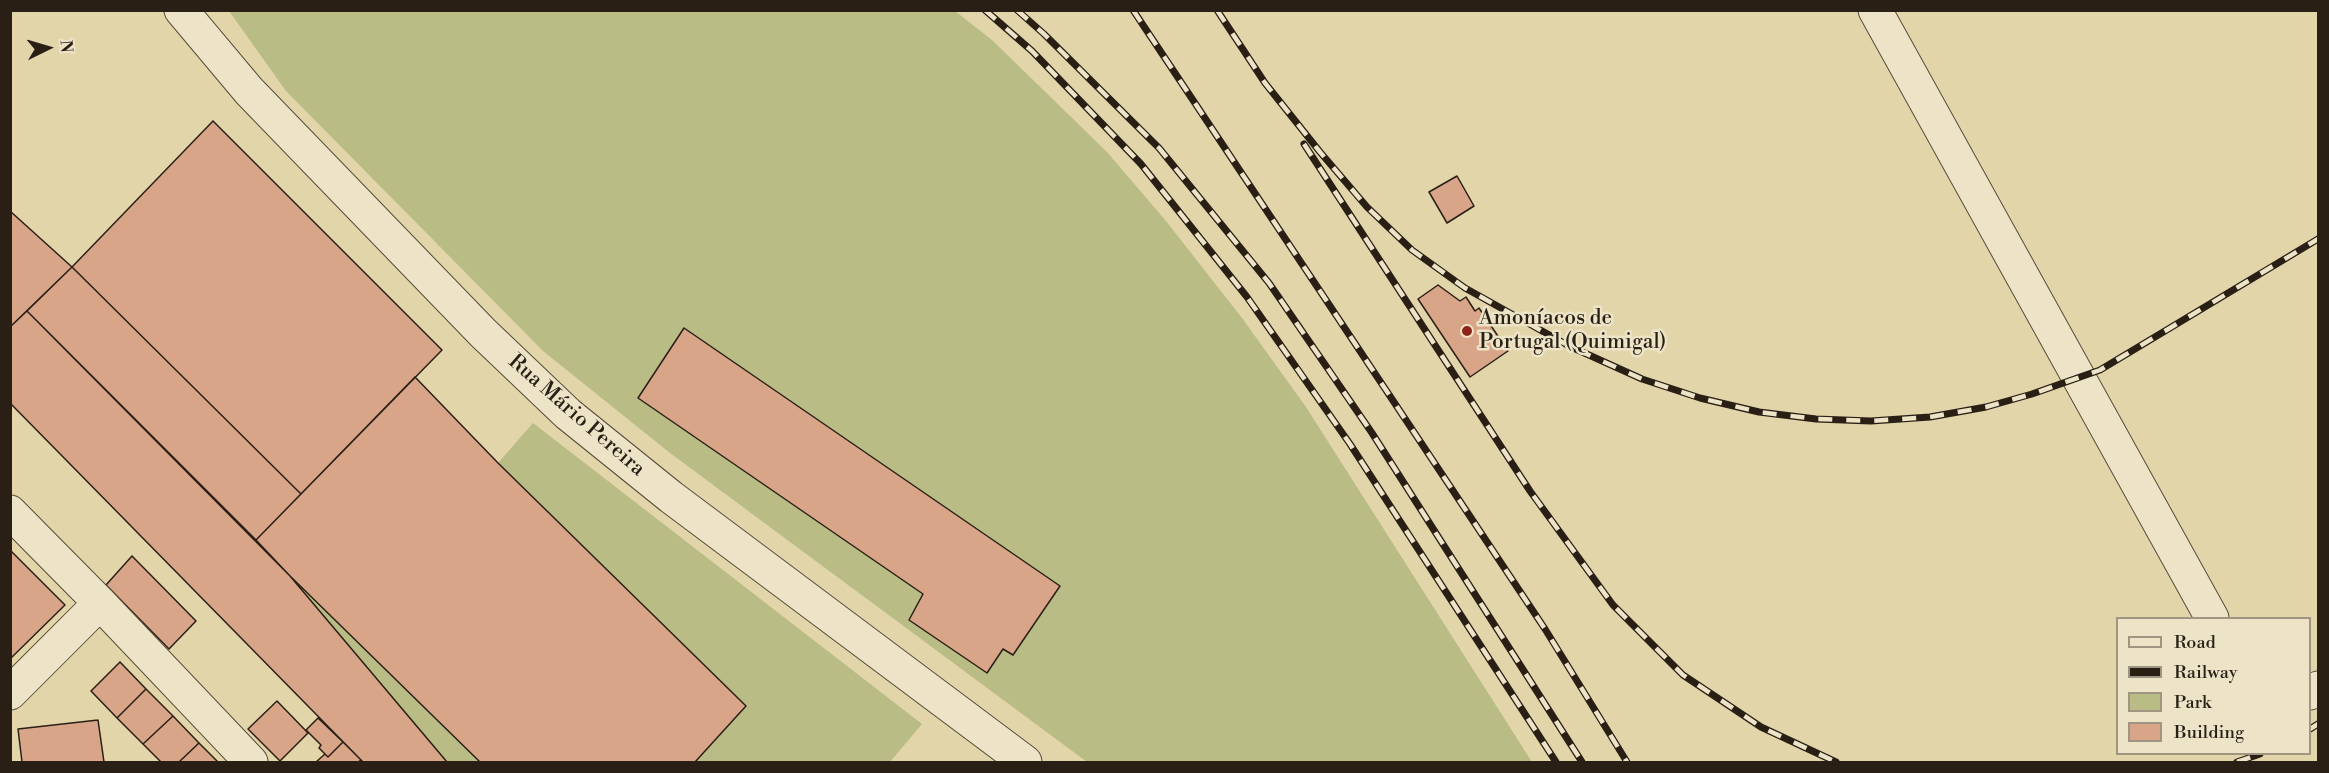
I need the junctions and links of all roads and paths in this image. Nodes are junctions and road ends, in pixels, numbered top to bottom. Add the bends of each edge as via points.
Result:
1 (181, 10) edge
2 (1875, 10) edge
3 (10, 512) edge
4 (100, 603) junction
5 (2211, 617) edge
6 (10, 693) edge
7 (251, 762) edge
8 (1025, 762) edge

1 - 8 street, Rua Mário Pereira via 249,92 483,333 568,414 671,497
2 - 5 street
3 - 4 street
4 - 6 street
4 - 7 street

